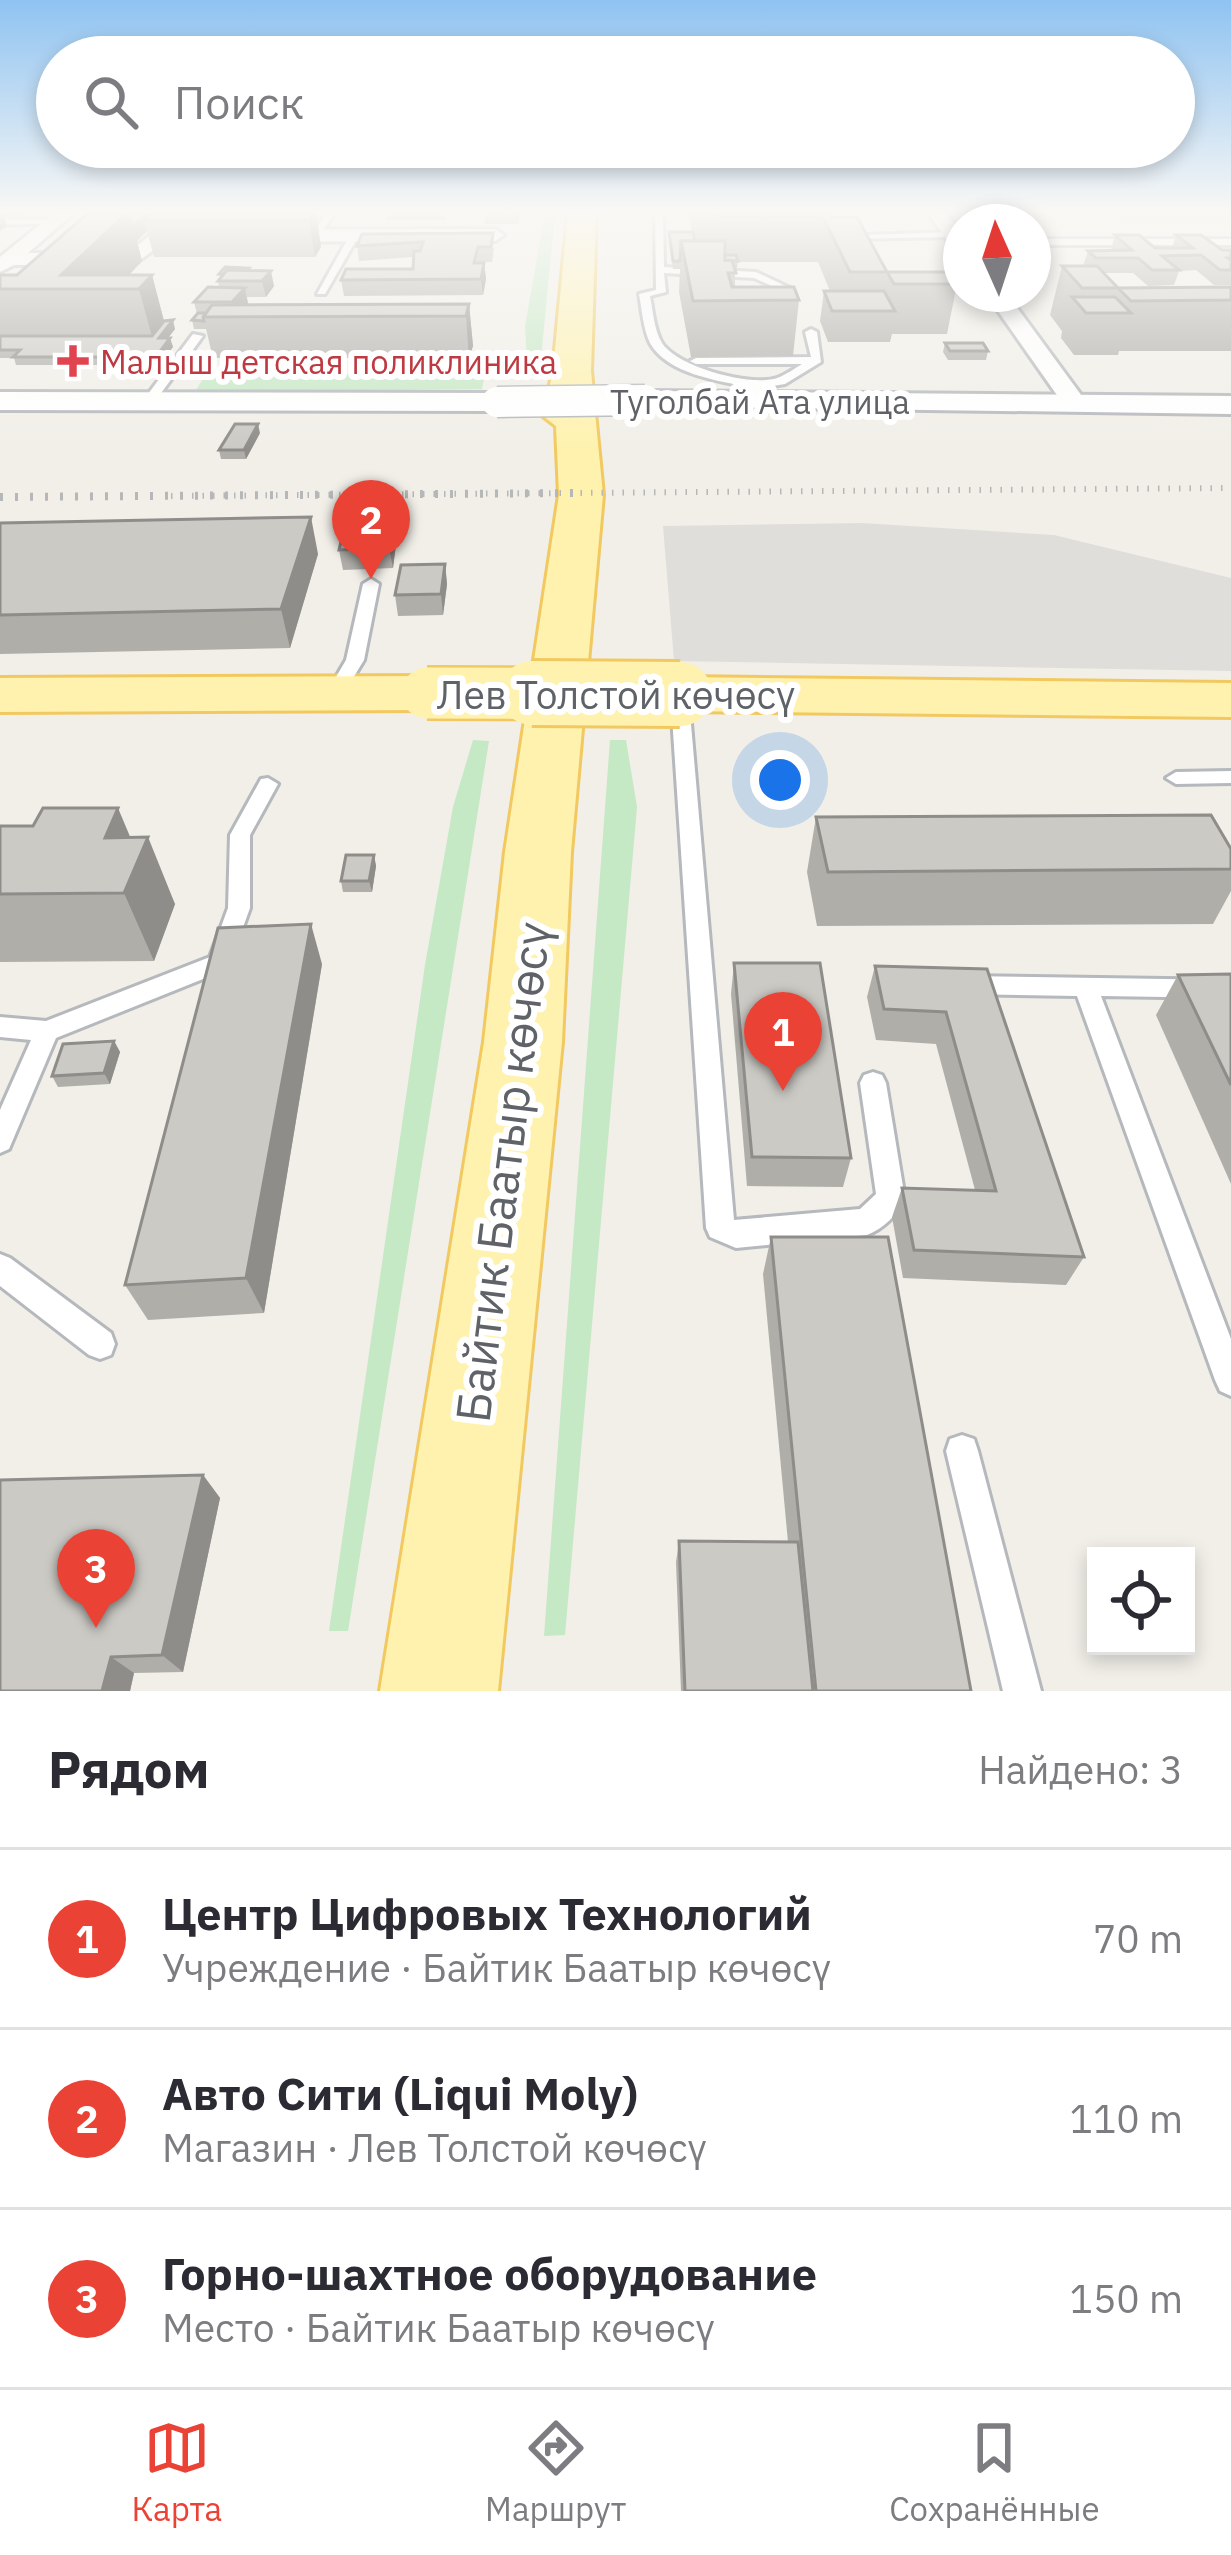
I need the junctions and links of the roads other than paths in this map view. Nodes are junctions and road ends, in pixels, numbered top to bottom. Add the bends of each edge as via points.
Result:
1 (577, 292) edge
2 (661, 292) edge
3 (1009, 312) edge
4 (811, 332) dead end
5 (196, 336) dead end
6 (671, 361) junction
7 (818, 361) junction
8 (756, 393) junction
9 (0, 401) edge
10 (148, 401) junction
11 (1075, 403) junction
12 (1231, 405) edge
13 (371, 584) dead end
14 (335, 694) junction
15 (680, 694) junction
16 (0, 695) edge
17 (1231, 700) edge
18 (1231, 777) edge
19 (1176, 778) dead end
20 (268, 784) dead end
21 (935, 984) edge
22 (1086, 988) junction
23 (1231, 989) edge
24 (0, 1027) edge
25 (47, 1031) junction
26 (873, 1083) dead end
27 (0, 1141) edge
28 (0, 1268) edge
29 (100, 1344) dead end
30 (1231, 1381) edge
31 (962, 1451) dead end
32 (439, 1691) edge
33 (1022, 1691) edge

1 - 32 main road, Байтик Баатыр көчөсү via 572,371 581,494 523,1042
2 - 6 lane via 644,294 655,341
3 - 11 street
4 - 7 lane
5 - 10 lane
6 - 7 lane
6 - 8 lane
7 - 8 lane
8 - 10 street, Туголбай Ата улица, bridge
8 - 11 street, Туголбай Ата улица
9 - 10 street, Туголбай Ата улица
11 - 12 street, Туголбай Ата улица
13 - 14 lane via 355,660
14 - 15 main road, Лев Толстой көчөсү, bridge
14 - 16 main road, Лев Толстой көчөсү
15 - 17 main road, Лев Толстой көчөсү
15 - 26 lane via 720,1228 736,1235 866,1222 891,1199
18 - 19 lane
20 - 25 lane via 240,835 238,908 220,963
21 - 22 lane
22 - 23 lane
22 - 30 lane
24 - 25 lane
25 - 27 lane
28 - 29 lane
31 - 33 lane

